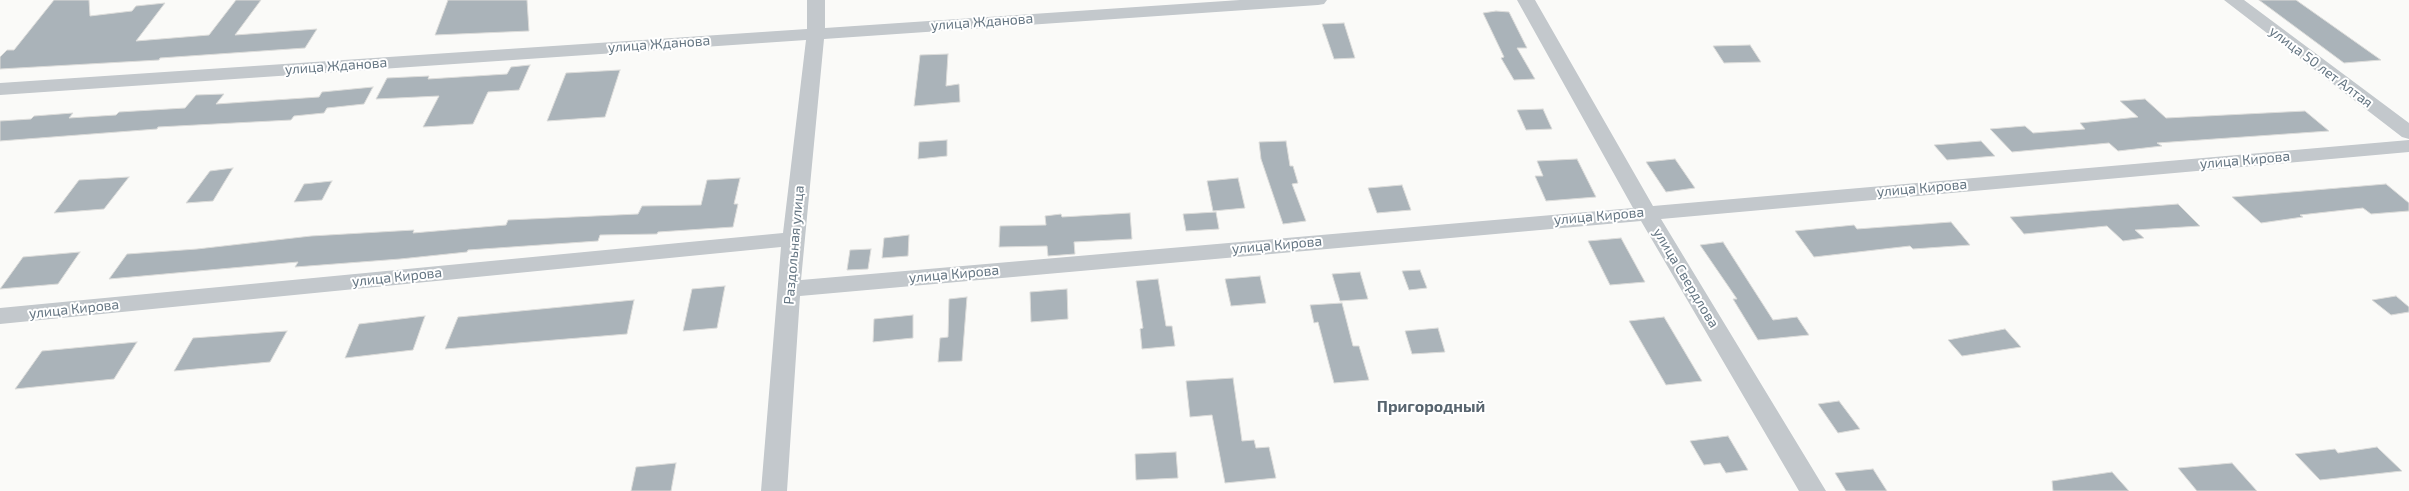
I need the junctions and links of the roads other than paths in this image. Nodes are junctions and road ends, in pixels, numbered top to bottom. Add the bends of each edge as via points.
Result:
1 (816, 0) edge
2 (1318, 0) edge
3 (1526, 0) edge
4 (2234, 0) edge
5 (816, 33) junction
6 (0, 89) edge
7 (2409, 133) edge
8 (2409, 146) edge
9 (1646, 212) junction
10 (793, 238) junction
11 (790, 289) junction
12 (0, 316) edge
13 (774, 491) edge
14 (1813, 491) edge

1 - 5 street, Раздольная улица
2 - 5 street, улица Жданова
3 - 9 street, улица Свердлова
4 - 7 street, улица 50 лет Алтая
5 - 6 street, улица Жданова
5 - 10 street, Раздольная улица
8 - 9 street, улица Кирова
9 - 11 street, улица Кирова
9 - 14 street, улица Свердлова
10 - 11 street, Раздольная улица
10 - 12 street, улица Кирова
11 - 13 street, Раздольная улица

